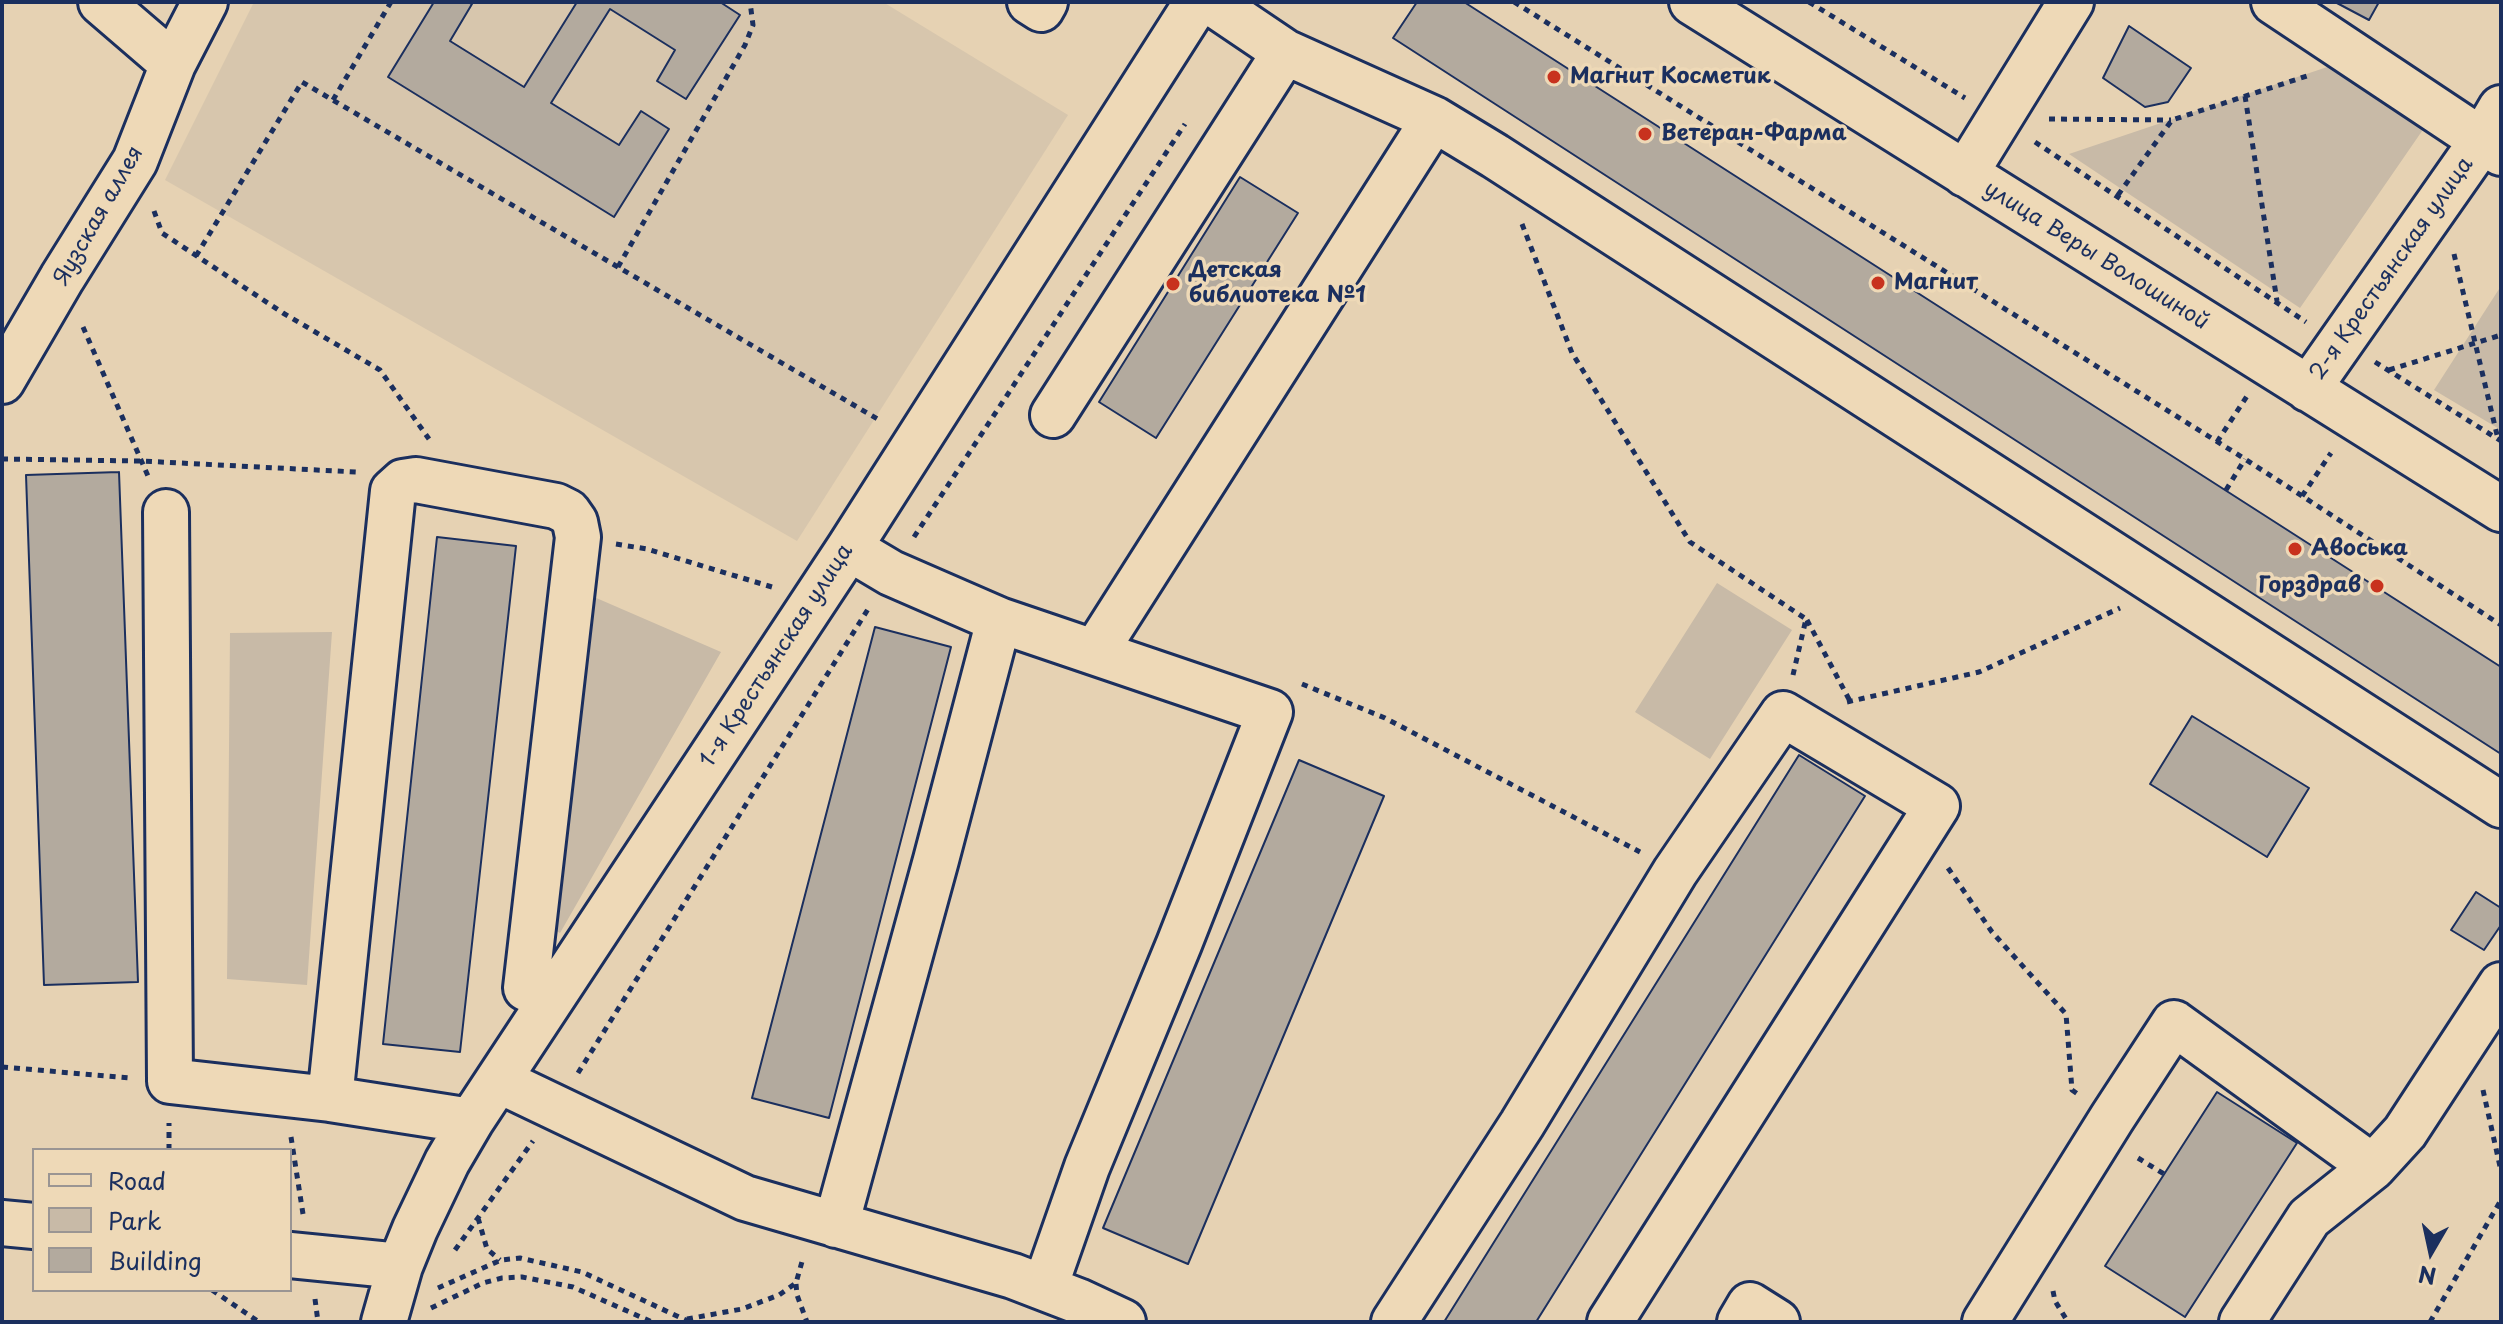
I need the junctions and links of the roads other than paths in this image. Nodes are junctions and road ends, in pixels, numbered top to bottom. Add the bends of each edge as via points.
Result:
1 (101, 2) edge
2 (205, 2) edge
3 (1030, 2) edge
4 (1045, 2) edge
5 (1197, 2) edge
6 (1211, 2) edge
7 (1692, 2) edge
8 (2071, 2) edge
9 (2274, 2) edge
10 (1285, 52) junction
11 (173, 64) junction
12 (1434, 119) junction
13 (2494, 134) edge
14 (1965, 174) junction
15 (2, 381) edge
16 (2308, 389) junction
17 (1053, 415) dead end
18 (2501, 509) edge
19 (166, 512) dead end
20 (849, 548) junction
21 (999, 620) junction
22 (1095, 652) junction
23 (2501, 805) edge
24 (2501, 985) edge
25 (549, 1000) junction
26 (498, 1080) junction
27 (311, 1096) junction
28 (471, 1121) junction
29 (2373, 1167) junction
30 (825, 1222) junction
31 (2, 1223) edge
32 (32, 1226) edge
33 (300, 1257) edge
34 (417, 1274) junction
35 (1045, 1287) junction
36 (2004, 1315) edge
37 (403, 1317) edge
38 (1123, 1322) edge
39 (1394, 1322) edge
40 (1610, 1322) edge
41 (1740, 1322) edge
42 (1777, 1322) edge
43 (2242, 1322) edge

1 - 11 street
2 - 11 street, Яузская аллея
3 - 4 street via 1041,9
5 - 20 street, 1-я Крестьянская улица
6 - 10 street
7 - 14 street, улица Веры Волошиной
8 - 14 street
9 - 13 street via 2359,59
10 - 12 street
10 - 17 street
11 - 15 street, Яузская аллея via 135,161
12 - 22 street
12 - 23 street
13 - 16 street, 2-я Крестьянская улица
14 - 16 street, улица Веры Волошиной
16 - 18 street, улица Веры Волошиной
19 - 27 street via 170,1081
20 - 21 street via 891,573
20 - 25 street, 1-я Крестьянская улица
21 - 22 street
21 - 30 street via 936,860
22 - 35 street via 1270,712 1087,1167
24 - 29 street via 2405,1132
25 - 26 street, 1-я Крестьянская улица
25 - 27 street via 526,988 578,537 575,522 556,506 403,482 393,491
26 - 28 street, 1-я Крестьянская улица
26 - 30 street via 724,1189
27 - 28 street
28 - 34 street, 1-я Крестьянская улица via 415,1229
29 - 36 street via 2174,1023 2112,1118
29 - 43 street via 2309,1218
30 - 35 street
31 - 32 street
33 - 34 street
34 - 37 street, 1-я Крестьянская улица
35 - 38 street
39 - 40 street via 1675,872 1783,714 1937,806
41 - 42 street via 1750,1305

